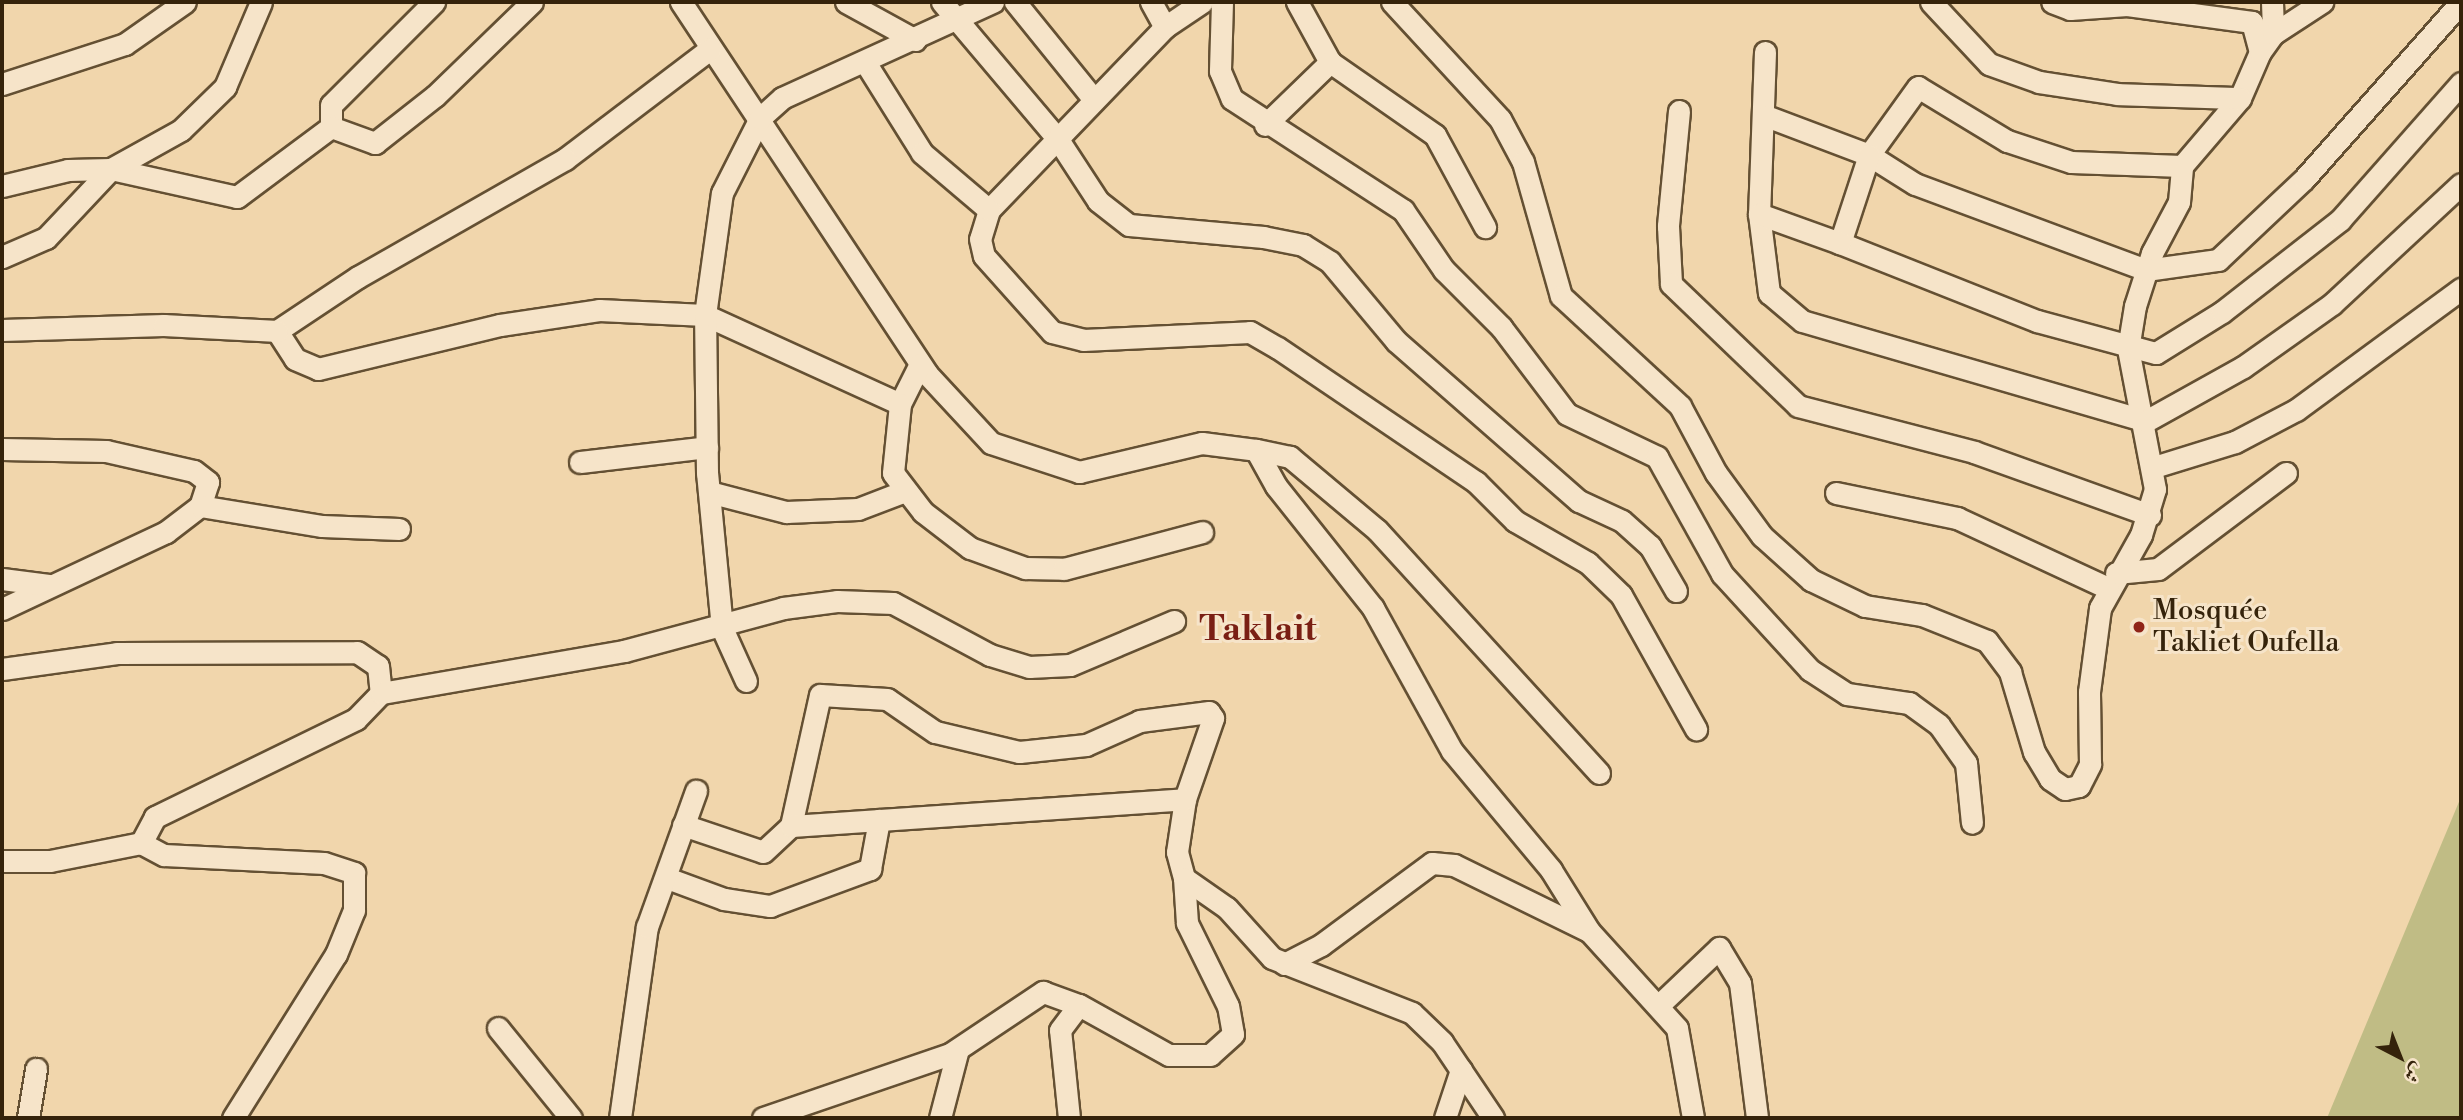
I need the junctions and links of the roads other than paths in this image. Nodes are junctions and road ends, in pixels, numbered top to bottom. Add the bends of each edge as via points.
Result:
1 (184, 2) edge
2 (261, 2) edge
3 (434, 2) edge
4 (532, 2) edge
5 (681, 2) edge
6 (846, 2) edge
7 (942, 2) edge
8 (993, 2) edge
9 (1015, 2) edge
10 (1151, 2) edge
11 (1202, 2) edge
12 (1222, 2) edge
13 (1297, 2) edge
14 (1392, 2) edge
15 (1931, 2) edge
16 (2052, 2) edge
17 (2272, 2) edge
18 (2322, 2) edge
19 (2460, 2) edge
20 (2252, 22) junction
21 (957, 23) junction
22 (1166, 27) junction
23 (2273, 34) junction
24 (915, 40) junction
25 (710, 49) junction
26 (1765, 52) dead end
27 (2260, 52) junction
28 (865, 62) junction
29 (1330, 62) junction
30 (2461, 83) edge
31 (2, 84) edge
32 (1092, 97) junction
33 (2240, 98) junction
34 (1679, 111) dead end
35 (1766, 116) junction
36 (760, 118) junction
37 (1265, 125) junction
38 (331, 127) junction
39 (1057, 138) junction
40 (1870, 155) junction
41 (2182, 166) junction
42 (111, 169) junction
43 (2461, 184) edge
44 (2, 186) edge
45 (989, 210) junction
46 (1759, 214) junction
47 (1485, 227) dead end
48 (1840, 243) junction
49 (2, 257) edge
50 (2146, 270) junction
51 (2461, 289) edge
52 (705, 315) junction
53 (2, 330) edge
54 (277, 331) junction
55 (2128, 349) junction
56 (920, 364) junction
57 (900, 404) junction
58 (2146, 421) junction
59 (707, 447) junction
60 (2, 449) edge
61 (1256, 450) junction
62 (580, 462) dead end
63 (2154, 467) junction
64 (2286, 473) dead end
65 (905, 491) junction
66 (709, 492) junction
67 (1836, 493) dead end
68 (200, 506) junction
69 (2150, 515) junction
70 (399, 529) dead end
71 (1202, 532) dead end
72 (2, 579) edge
73 (2112, 580) junction
74 (49, 585) junction
75 (1676, 591) dead end
76 (2, 610) edge
77 (1174, 621) dead end
78 (722, 628) junction
79 (2, 669) edge
80 (746, 681) dead end
81 (381, 693) junction
82 (1696, 729) dead end
83 (1600, 772) dead end
84 (696, 791) dead end
85 (1185, 799) junction
86 (879, 820) junction
87 (1972, 823) dead end
88 (683, 825) junction
89 (791, 826) junction
90 (141, 843) junction
91 (2, 861) edge
92 (667, 878) junction
93 (1184, 878) junction
94 (1589, 931) junction
95 (1283, 964) junction
96 (1079, 1005) junction
97 (1659, 1005) junction
98 (498, 1028) dead end
99 (958, 1049) junction
100 (36, 1069) dead end
101 (1461, 1070) junction
102 (28, 1118) edge
103 (233, 1118) edge
104 (571, 1118) edge
105 (620, 1118) edge
106 (763, 1118) edge
107 (940, 1118) edge
108 (1069, 1118) edge
109 (1445, 1118) edge
110 (1493, 1118) edge
111 (1693, 1118) edge
112 (1757, 1118) edge

1 - 31 street via 125,44
2 - 42 street via 225,88 181,130
3 - 38 street via 331,105
4 - 38 street via 435,96 375,143
5 - 25 street
6 - 24 street
7 - 21 street
8 - 21 street
9 - 32 street
10 - 22 street
11 - 22 street
12 - 37 street via 1220,71 1233,99
13 - 29 street
14 - 73 street via 1500,119 1523,162 1561,296 1680,406 1716,473 1762,537 1811,580 1865,606 1922,615 1987,641 2010,672 2034,752 2050,779 2065,789 2079,786 2090,764 2089,692
15 - 33 street via 1989,64 2039,82 2117,94
16 - 20 street via 2070,9 2127,5
17 - 23 street
18 - 23 street
19 - 50 street via 2304,179 2218,260
20 - 23 street
20 - 27 street
21 - 24 street
21 - 39 street
22 - 32 street
23 - 27 street
24 - 28 street
25 - 36 street
25 - 54 street via 565,159 358,276
26 - 35 street
27 - 33 street
28 - 36 street via 782,98
28 - 45 street via 922,153
29 - 37 street
29 - 47 street via 1435,135
30 - 55 street via 2340,220 2222,312 2156,353
32 - 39 street
33 - 41 street
34 - 69 street via 1668,226 1671,284 1798,406 1974,452
35 - 40 street
35 - 46 street
36 - 52 street via 722,192
36 - 56 street
37 - 87 street via 1403,210 1444,270 1501,327 1567,414 1657,457 1722,574 1810,670 1847,694 1909,703 1939,725 1966,763
38 - 42 street via 237,197
39 - 45 street
39 - 75 street via 1098,201 1129,225 1263,237 1303,245 1330,262 1396,341 1579,501 1622,521 1650,546
40 - 41 street via 1918,87 2007,141 2071,162
40 - 48 street
40 - 50 street via 1915,184
41 - 50 street via 2179,202
42 - 44 street via 68,170
42 - 49 street via 46,238
43 - 58 street via 2332,304 2243,367
45 - 82 street via 980,239 984,256 1052,332 1083,340 1250,332 1476,482 1515,521 1588,563 1622,595
46 - 48 street
46 - 58 street via 1769,293 1802,321
48 - 55 street via 1974,298
50 - 55 street
51 - 63 street via 2296,410 2235,442
52 - 54 street via 598,310 318,369 295,359
52 - 57 street
52 - 59 street
53 - 54 street via 164,325
55 - 58 street
56 - 57 street
56 - 61 street via 990,443 1079,472 1202,443
57 - 65 street via 893,473
58 - 63 street
59 - 62 street
59 - 66 street
60 - 68 street via 106,452 194,471 208,482
61 - 83 street via 1290,457 1377,530
61 - 94 street via 1276,486 1373,608 1452,751 1551,870
63 - 69 street
64 - 73 street via 2158,569
65 - 66 street via 858,509 786,512
65 - 71 street via 970,548 1025,568 1102,563
66 - 78 street
67 - 73 street via 1957,518
68 - 70 street via 322,526
68 - 74 street via 166,532
69 - 73 street
72 - 74 street
74 - 76 street
77 - 78 street via 1070,665 1030,667 990,655 893,603 783,608
78 - 80 street
78 - 81 street
79 - 81 street via 117,653 357,652 378,666
81 - 90 street via 356,719 155,817
84 - 88 street
85 - 86 street
85 - 89 street via 1213,718 1209,712 1140,721 1086,745 1019,752 935,732 887,699 820,695
85 - 93 street via 1177,852
86 - 89 street
86 - 92 street via 870,869 842,885 770,906 724,899
88 - 89 street via 763,852
88 - 92 street
90 - 91 street via 50,861
90 - 103 street via 164,855 324,863 354,873 354,910 336,954
92 - 105 street via 646,927
93 - 95 street via 1211,894
93 - 96 street via 1187,923 1228,1006 1233,1034 1210,1055 1169,1055
94 - 95 street via 1454,864 1432,863 1321,945
94 - 97 street
95 - 101 street via 1412,1013
96 - 99 street via 1043,992
96 - 108 street via 1060,1030
97 - 111 street via 1677,1028
97 - 112 street via 1719,948 1740,983
98 - 104 street
99 - 106 street
99 - 107 street
100 - 102 street
101 - 109 street
101 - 110 street

